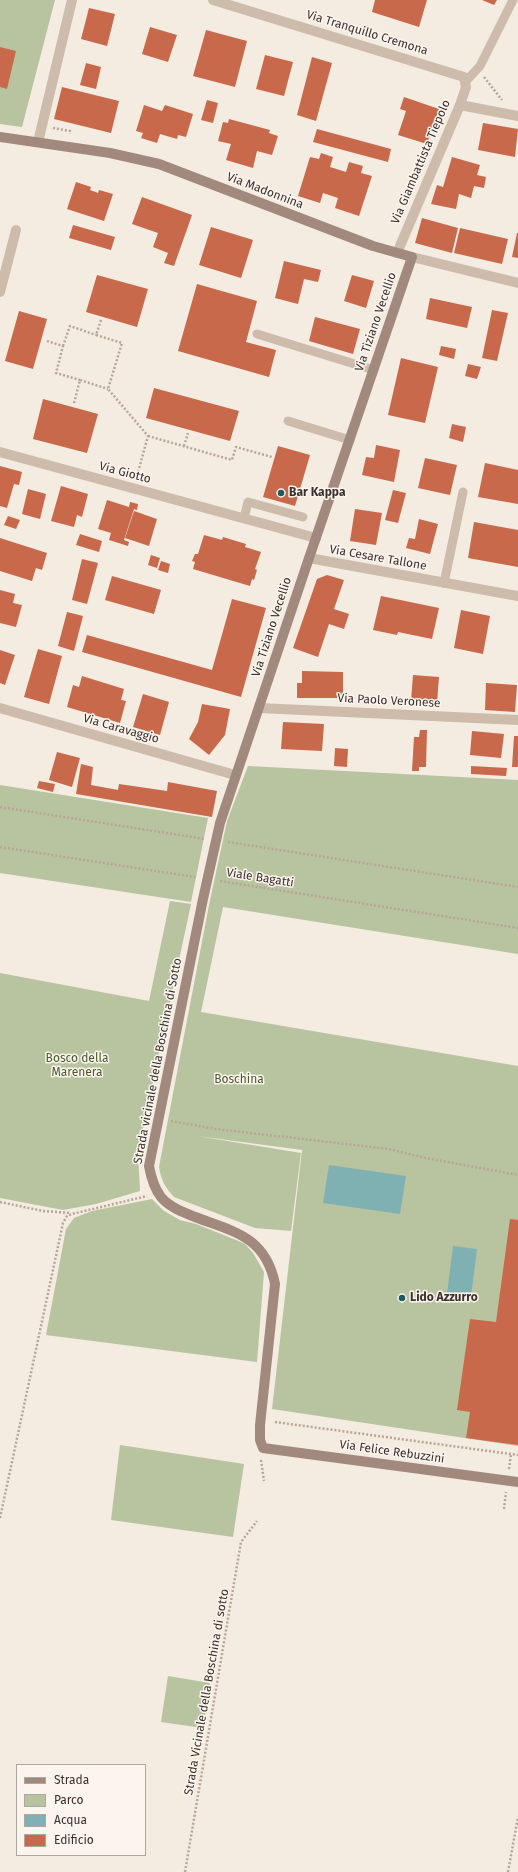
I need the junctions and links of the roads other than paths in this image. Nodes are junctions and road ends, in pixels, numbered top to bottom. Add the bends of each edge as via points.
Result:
1 (72, 0) edge
2 (213, 0) edge
3 (513, 0) edge
4 (466, 81) junction
5 (460, 105) junction
6 (518, 116) edge
7 (0, 138) edge
8 (38, 142) junction
9 (16, 230) dead end
10 (398, 253) junction
11 (412, 257) junction
12 (2, 274) edge
13 (518, 282) edge
14 (0, 292) edge
15 (257, 334) dead end
16 (374, 370) junction
17 (288, 421) dead end
18 (350, 440) junction
19 (0, 452) edge
20 (462, 492) dead end
21 (303, 517) dead end
22 (244, 518) junction
23 (316, 538) junction
24 (308, 558) junction
25 (444, 583) junction
26 (518, 596) edge
27 (0, 708) edge
28 (259, 708) junction
29 (518, 720) edge
30 (235, 776) junction
31 (207, 879) joint
32 (263, 1448) joint
33 (518, 1482) edge

1 - 8 street
2 - 4 street, Via Tranquillo Cremona via 460,75
3 - 4 lane via 480,66
4 - 5 street, Via Giambattista Tiepolo
5 - 6 street
5 - 10 street, Via Giambattista Tiepolo
7 - 8 street, Via Madonnina
8 - 10 street, Via Madonnina via 110,152 159,164 373,246
9 - 12 street
10 - 11 street, Via Madonnina
11 - 13 street, Via Madonnina
11 - 16 street, Via Tiziano Vecellio
12 - 14 street
15 - 16 lane
16 - 18 street, Via Tiziano Vecellio
17 - 18 lane
18 - 23 street, Via Tiziano Vecellio
19 - 22 street, Via Giotto
20 - 25 lane
21 - 22 lane via 248,502
22 - 23 street, Via Giotto
23 - 24 street, Via Tiziano Vecellio
24 - 25 street, Via Cesare Tallone
24 - 28 street, Via Tiziano Vecellio
25 - 26 street, Via Cesare Tallone
27 - 30 street, Via Caravaggio
28 - 29 street, Via Paolo Veronese
28 - 30 street, Via Tiziano Vecellio
30 - 31 street, Via Tiziano Vecellio via 220,823
31 - 32 street, Strada vicinale della Boschina di Sotto via 149,1166 157,1191 165,1201 184,1212 250,1239 259,1248 272,1270 275,1284 259,1435
32 - 33 street, Via Felice Rebuzzini

